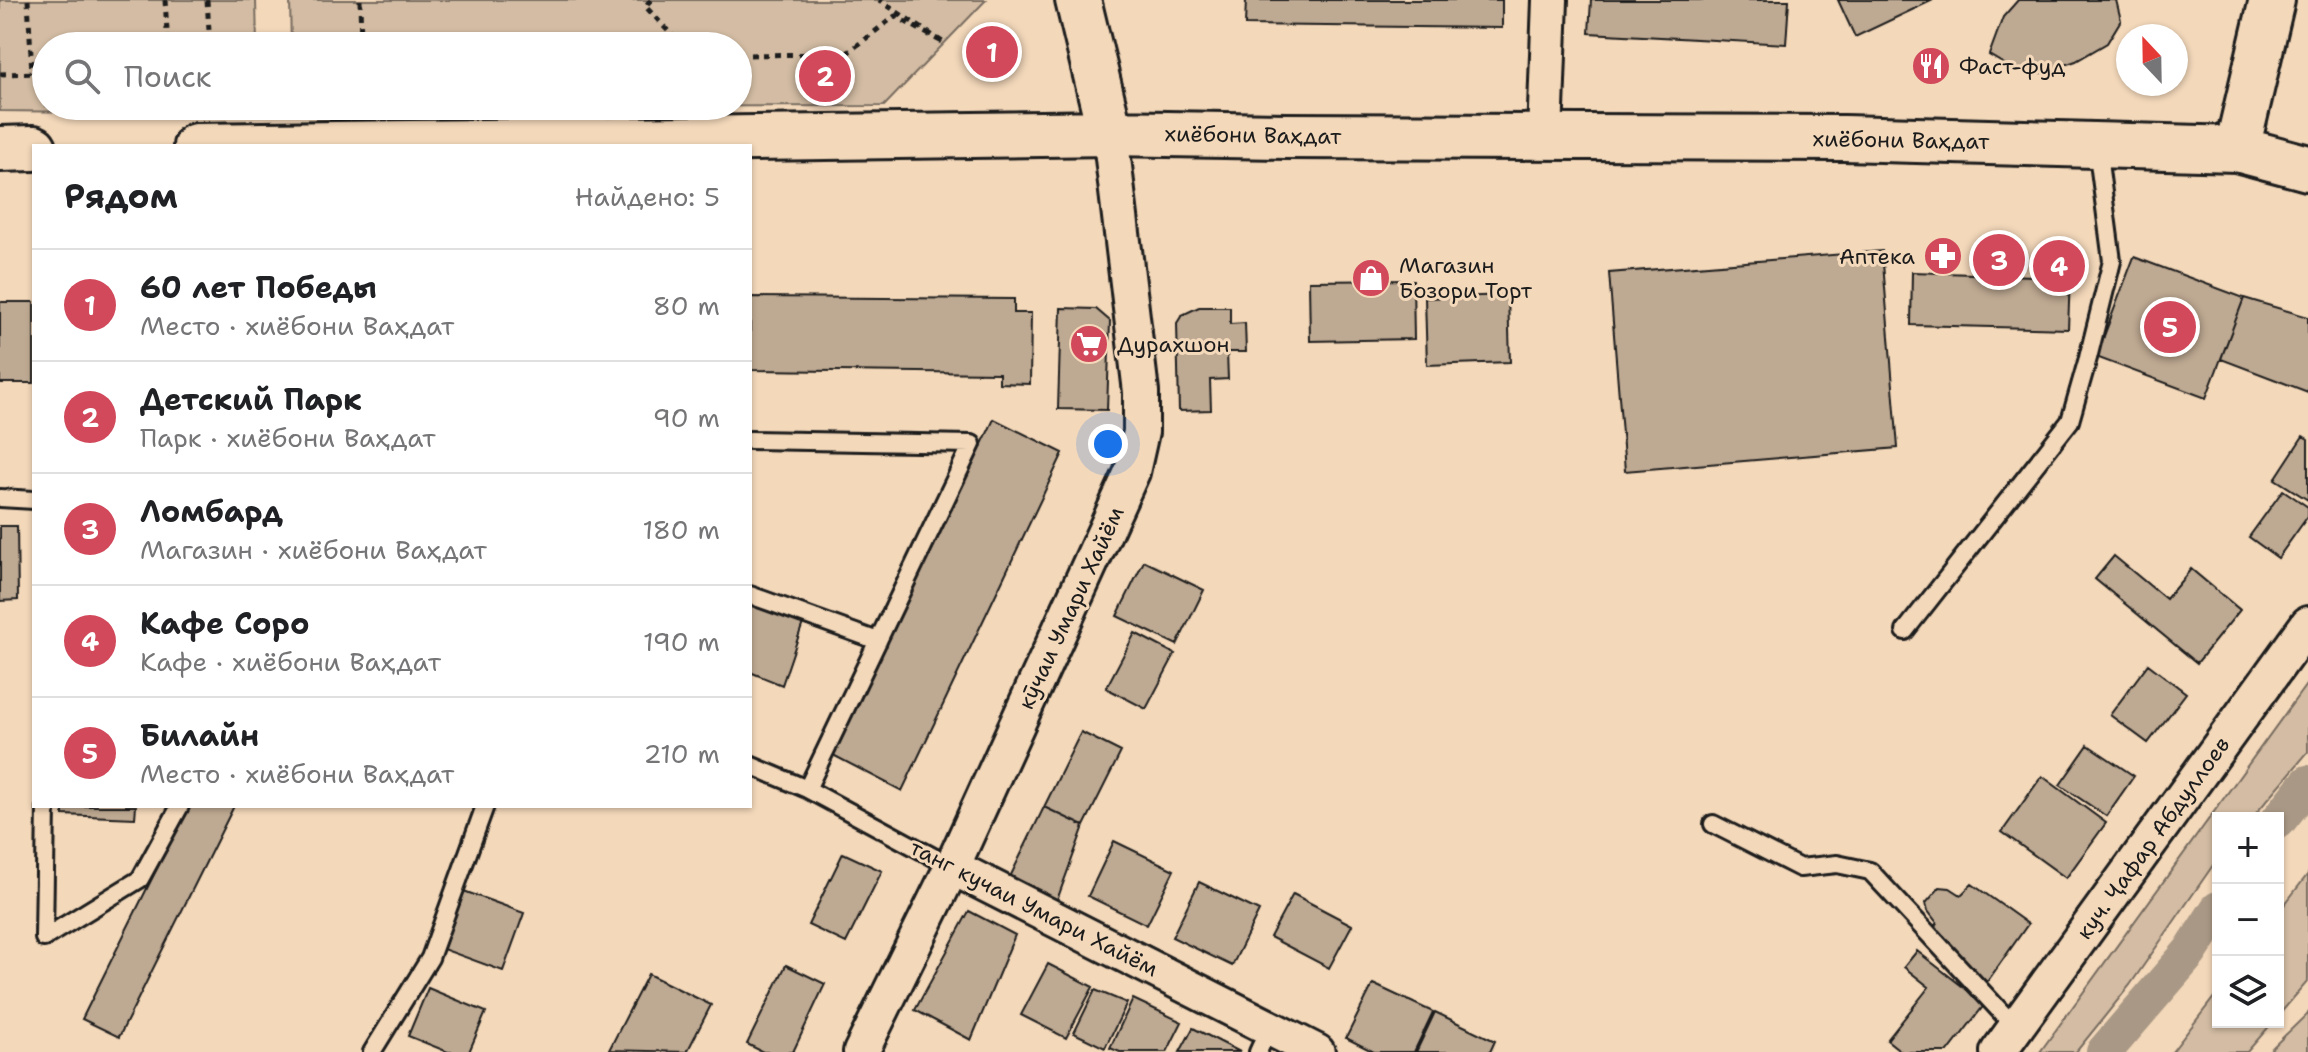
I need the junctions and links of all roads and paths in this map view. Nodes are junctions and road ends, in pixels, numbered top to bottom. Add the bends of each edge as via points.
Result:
1 (28, 0) edge
2 (165, 0) edge
3 (207, 0) edge
4 (360, 0) edge
5 (651, 0) edge
6 (879, 0) edge
7 (1078, 0) edge
8 (1550, 0) edge
9 (2272, 0) edge
10 (167, 32) edge
11 (209, 32) edge
12 (361, 32) edge
13 (669, 32) edge
14 (752, 55) edge
15 (32, 73) joint
16 (0, 74) edge
17 (1110, 133) junction
18 (1545, 136) junction
19 (598, 143) edge
20 (464, 144) edge
21 (2097, 145) junction
22 (32, 148) edge
23 (0, 149) edge
24 (2237, 149) junction
25 (2308, 168) edge
26 (752, 440) edge
27 (0, 498) edge
28 (32, 500) edge
29 (752, 596) edge
30 (2308, 624) edge
31 (1905, 631) dead end
32 (878, 641) junction
33 (752, 766) edge
34 (807, 789) junction
35 (46, 808) edge
36 (179, 808) edge
37 (484, 808) edge
38 (1713, 824) dead end
39 (952, 867) junction
40 (1263, 1040) edge
41 (2007, 1040) edge
42 (372, 1052) edge
43 (861, 1052) edge
44 (1317, 1052) edge

1 - 15 path
2 - 10 path
3 - 11 path
4 - 12 path
5 - 13 path via 645,6
6 - 14 path via 944,43 895,16 846,54
7 - 17 main road
8 - 18 street
9 - 24 main road
15 - 16 path
17 - 18 main road, хиёбони Ваҳдат
17 - 19 main road, хиёбони Ваҳдат
17 - 39 street, кӯчаи Умари Хайём via 1141,392 1141,432 1132,472
18 - 21 main road, хиёбони Ваҳдат
19 - 20 main road, хиёбони Ваҳдат
21 - 24 main road, хиёбони Ваҳдат
21 - 31 lane via 2112,261 2070,421
22 - 23 main road
24 - 25 main road, хиёбони Ваҳдат
26 - 32 lane via 972,444
27 - 28 lane
29 - 32 lane
30 - 41 street, куч. Ҷафар Абдуллоев
32 - 34 lane
33 - 34 lane, танг кучаи Умари Хайём
34 - 39 lane, танг кучаи Умари Хайём
35 - 36 lane via 44,938 140,879
37 - 42 lane via 430,958
38 - 41 lane via 1800,868 1837,864 1870,871
39 - 40 street, танг кучаи Умари Хайём
39 - 43 street, кӯчаи Умари Хайём
40 - 44 street, танг кучаи Умари Хайём

